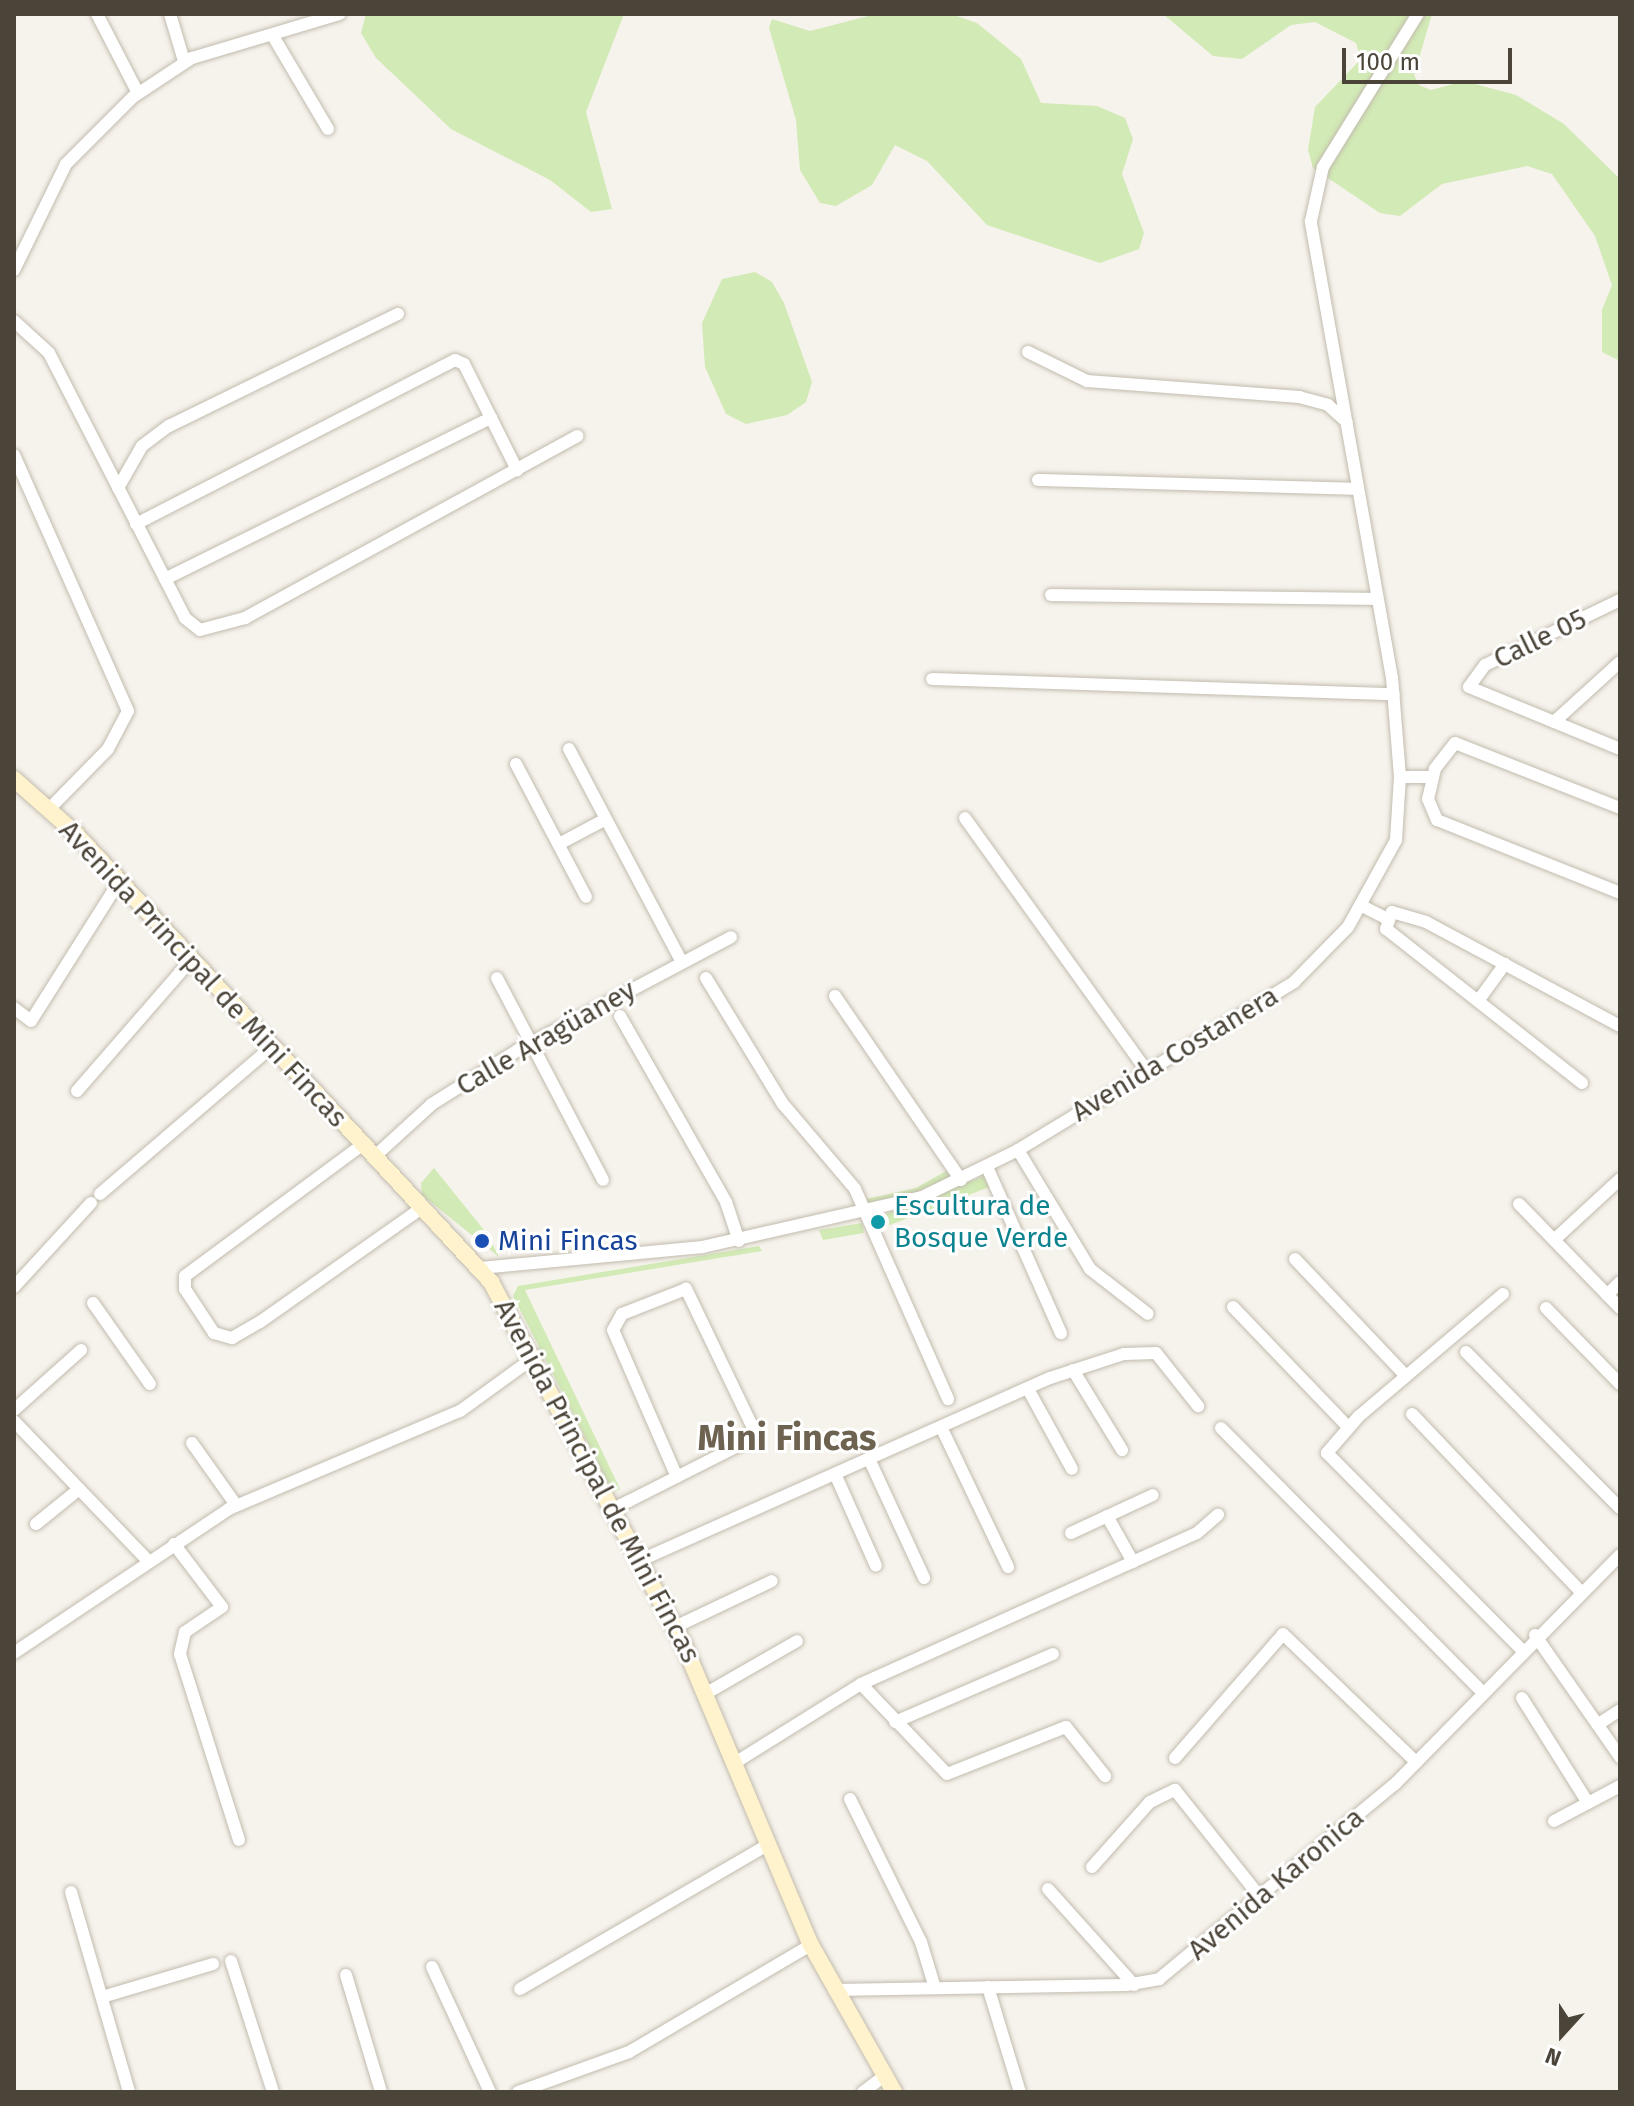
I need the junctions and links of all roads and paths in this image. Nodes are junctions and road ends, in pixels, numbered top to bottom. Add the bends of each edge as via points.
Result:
1 (97, 14) edge
2 (170, 14) edge
3 (340, 14) edge
4 (1418, 14) edge
5 (273, 36) junction
6 (184, 61) junction
7 (138, 93) junction
8 (328, 129) dead end
9 (14, 270) edge
10 (398, 314) dead end
11 (14, 321) edge
12 (1028, 352) dead end
13 (491, 418) junction
14 (1347, 422) junction
15 (577, 436) dead end
16 (14, 455) edge
17 (517, 470) junction
18 (1038, 480) dead end
19 (118, 488) junction
20 (1356, 489) junction
21 (136, 524) junction
22 (165, 579) junction
23 (1051, 595) dead end
24 (1376, 599) junction
25 (1620, 600) edge
26 (1620, 662) edge
27 (932, 679) dead end
28 (1394, 694) junction
29 (1554, 722) junction
30 (569, 749) dead end
31 (1620, 749) edge
32 (516, 764) dead end
33 (1400, 777) junction
34 (1432, 777) junction
35 (14, 779) edge
36 (50, 808) junction
37 (1620, 808) edge
38 (965, 818) dead end
39 (606, 819) junction
40 (559, 844) junction
41 (119, 882) junction
42 (1620, 893) edge
43 (586, 897) dead end
44 (1362, 906) junction
45 (1387, 919) junction
46 (731, 937) dead end
47 (189, 962) junction
48 (682, 962) junction
49 (1505, 964) junction
50 (497, 978) dead end
51 (706, 978) dead end
52 (835, 996) dead end
53 (1478, 1001) junction
54 (14, 1008) edge
55 (620, 1016) dead end
56 (1620, 1026) edge
57 (529, 1044) junction
58 (269, 1049) junction
59 (1147, 1071) junction
60 (1582, 1083) dead end
61 (77, 1091) dead end
62 (1018, 1150) junction
63 (368, 1151) junction
64 (987, 1167) junction
65 (1620, 1179) edge
66 (603, 1180) dead end
67 (961, 1180) junction
68 (1519, 1204) dead end
69 (423, 1207) junction
70 (864, 1214) junction
71 (1554, 1240) junction
72 (739, 1241) junction
73 (1295, 1259) dead end
74 (481, 1268) junction
75 (1620, 1282) edge
76 (14, 1287) edge
77 (1503, 1294) dead end
78 (1607, 1295) junction
79 (93, 1303) dead end
80 (1233, 1307) dead end
81 (1546, 1308) dead end
82 (1620, 1308) edge
83 (1148, 1314) dead end
84 (1061, 1333) dead end
85 (81, 1350) dead end
86 (1466, 1352) dead end
87 (536, 1356) junction
88 (1073, 1370) junction
89 (1406, 1376) junction
90 (150, 1384) dead end
91 (1620, 1384) edge
92 (1028, 1389) junction
93 (948, 1399) dead end
94 (1198, 1406) dead end
95 (14, 1410) edge
96 (1412, 1414) dead end
97 (14, 1421) edge
98 (1348, 1427) junction
99 (1221, 1428) dead end
100 (942, 1429) junction
101 (192, 1443) dead end
102 (1122, 1450) dead end
103 (870, 1461) junction
104 (1072, 1469) dead end
105 (836, 1476) junction
106 (677, 1477) junction
107 (78, 1490) junction
108 (1153, 1495) dead end
109 (236, 1505) junction
110 (1620, 1508) edge
111 (614, 1509) junction
112 (1218, 1515) dead end
113 (1107, 1516) junction
114 (36, 1524) dead end
115 (1071, 1533) dead end
116 (174, 1544) junction
117 (1620, 1555) edge
118 (641, 1560) junction
119 (149, 1562) junction
120 (1133, 1562) junction
121 (876, 1566) dead end
122 (1008, 1567) dead end
123 (924, 1578) dead end
124 (772, 1581) dead end
125 (1581, 1592) junction
126 (675, 1627) junction
127 (1535, 1635) junction
128 (797, 1641) dead end
129 (1522, 1650) junction
130 (14, 1653) edge
131 (1053, 1654) dead end
132 (861, 1684) junction
133 (1482, 1692) junction
134 (705, 1694) junction
135 (1522, 1698) dead end
136 (1620, 1710) edge
137 (895, 1722) junction
138 (1600, 1723) junction
139 (1620, 1757) edge
140 (1175, 1758) dead end
141 (1416, 1762) junction
142 (733, 1764) junction
143 (1105, 1776) dead end
144 (1620, 1786) edge
145 (850, 1799) dead end
146 (1588, 1803) junction
147 (1554, 1821) dead end
148 (239, 1840) dead end
149 (767, 1845) junction
150 (1092, 1867) dead end
151 (1048, 1889) dead end
152 (71, 1892) dead end
153 (1261, 1898) junction
154 (811, 1945) junction
155 (231, 1961) dead end
156 (213, 1964) dead end
157 (432, 1967) dead end
158 (346, 1975) dead end
159 (1134, 1985) junction
160 (988, 1987) junction
161 (935, 1988) junction
162 (520, 1989) dead end
163 (834, 1990) junction
164 (102, 1997) junction
165 (883, 2077) junction
166 (129, 2092) edge
167 (273, 2092) edge
168 (381, 2092) edge
169 (490, 2092) edge
170 (518, 2092) edge
171 (863, 2092) edge
172 (894, 2092) edge
173 (1020, 2092) edge

1 - 7 street
2 - 6 street
3 - 5 street
4 - 14 street, Avenida Costanera via 1336,145 1314,195 1313,238
5 - 6 street
5 - 8 street
6 - 7 street
7 - 9 street via 66,164
10 - 19 street via 169,426 142,446
11 - 19 street via 49,353
12 - 14 street via 1087,381 1299,397 1328,405
13 - 17 street
13 - 21 street via 455,360
13 - 22 street
14 - 20 street, Avenida Costanera
15 - 17 street
16 - 36 street via 128,711 108,749
17 - 22 street via 227,626 195,629
18 - 20 street
19 - 21 street
20 - 24 street, Avenida Costanera
21 - 22 street
23 - 24 street
24 - 28 street, Avenida Costanera
25 - 29 street, Calle 05 via 1485,665 1469,687
26 - 29 street
27 - 28 street
28 - 33 street, Avenida Costanera
29 - 31 street
30 - 39 street
32 - 40 street
33 - 34 street
33 - 44 street, Avenida Costanera via 1396,840
34 - 37 street via 1449,747 1462,744
34 - 42 street via 1430,817
35 - 36 street, Avenida Principal de Mini Fincas
36 - 41 street, Avenida Principal de Mini Fincas
38 - 59 street
39 - 40 street
39 - 48 street
40 - 43 street
41 - 47 street, Avenida Principal de Mini Fincas
41 - 54 street via 31,1021
44 - 45 street
44 - 59 street, Avenida Costanera via 1309,971
45 - 49 street via 1395,910 1408,914
45 - 53 street via 1386,929
46 - 48 street, Calle Aragüaney
47 - 58 street, Avenida Principal de Mini Fincas
47 - 61 street
48 - 57 street, Calle Aragüaney
49 - 53 street
49 - 56 street
50 - 57 street
51 - 70 street via 783,1104 848,1178
52 - 67 street
53 - 60 street
55 - 72 street via 726,1202
57 - 63 street, Calle Aragüaney
57 - 66 street
58 - 63 street, Avenida Principal de Mini Fincas
58 - 76 street via 95,1198
59 - 62 street, Avenida Costanera
62 - 64 street, Avenida Costanera
62 - 83 street via 1090,1269
63 - 69 street, Avenida Principal de Mini Fincas
63 - 69 street, Calle Aragüaney via 185,1276 185,1289 214,1333 232,1338 260,1322
64 - 67 street, Avenida Costanera
64 - 84 street
65 - 71 street
67 - 70 street, Avenida Costanera
68 - 71 street
69 - 74 street, Avenida Principal de Mini Fincas
70 - 72 street, Avenida Costanera
70 - 93 street
71 - 78 street
72 - 74 street, Avenida Costanera
73 - 89 street
74 - 87 street, Avenida Principal de Mini Fincas
75 - 78 street
77 - 89 street
78 - 82 street
79 - 90 street
80 - 98 street
81 - 91 street
85 - 95 street
86 - 110 street
87 - 109 street via 460,1411
87 - 111 street, Avenida Principal de Mini Fincas
88 - 92 street
88 - 94 street via 1149,1350
88 - 102 street
89 - 98 street
92 - 100 street
92 - 104 street
96 - 125 street
97 - 107 street
98 - 129 street via 1328,1456
99 - 133 street
100 - 103 street
100 - 122 street
101 - 109 street
103 - 105 street
103 - 123 street
105 - 118 street
105 - 121 street
106 - 106 street via 742,1444 754,1430 686,1289 622,1314 613,1330
106 - 111 street
107 - 114 street
107 - 119 street
108 - 113 street
109 - 116 street
111 - 118 street, Avenida Principal de Mini Fincas
112 - 120 street via 1197,1533
113 - 115 street
113 - 120 street
116 - 119 street
116 - 148 street via 222,1607 185,1632 180,1654
117 - 125 street, Avenida Karonica
118 - 126 street, Avenida Principal de Mini Fincas
119 - 130 street
120 - 132 street
124 - 126 street
125 - 127 street, Avenida Karonica
126 - 134 street, Avenida Principal de Mini Fincas
127 - 129 street, Avenida Karonica
127 - 138 street
128 - 134 street
129 - 133 street, Avenida Karonica
131 - 137 street
132 - 137 street
132 - 142 street
133 - 141 street, Avenida Karonica
134 - 142 street, Avenida Principal de Mini Fincas
135 - 146 street
136 - 138 street
137 - 143 street via 947,1774 1066,1727
138 - 139 street
140 - 141 street via 1283,1634
141 - 153 street, Avenida Karonica
142 - 149 street, Avenida Principal de Mini Fincas
144 - 146 street
145 - 161 street via 921,1942
146 - 147 street
149 - 154 street, Avenida Principal de Mini Fincas
149 - 162 street
150 - 153 street via 1150,1802 1175,1790
151 - 159 street
152 - 164 street
153 - 159 street, Avenida Karonica via 1169,1972
154 - 163 street, Avenida Principal de Mini Fincas
154 - 170 street via 629,2052
155 - 167 street
156 - 164 street
157 - 169 street
158 - 168 street
159 - 160 street, Avenida Karonica
160 - 161 street, Avenida Karonica
160 - 173 street
161 - 163 street, Avenida Karonica
163 - 165 street, Avenida Principal de Mini Fincas
164 - 166 street
165 - 171 street
165 - 172 street, Avenida Principal de Mini Fincas

